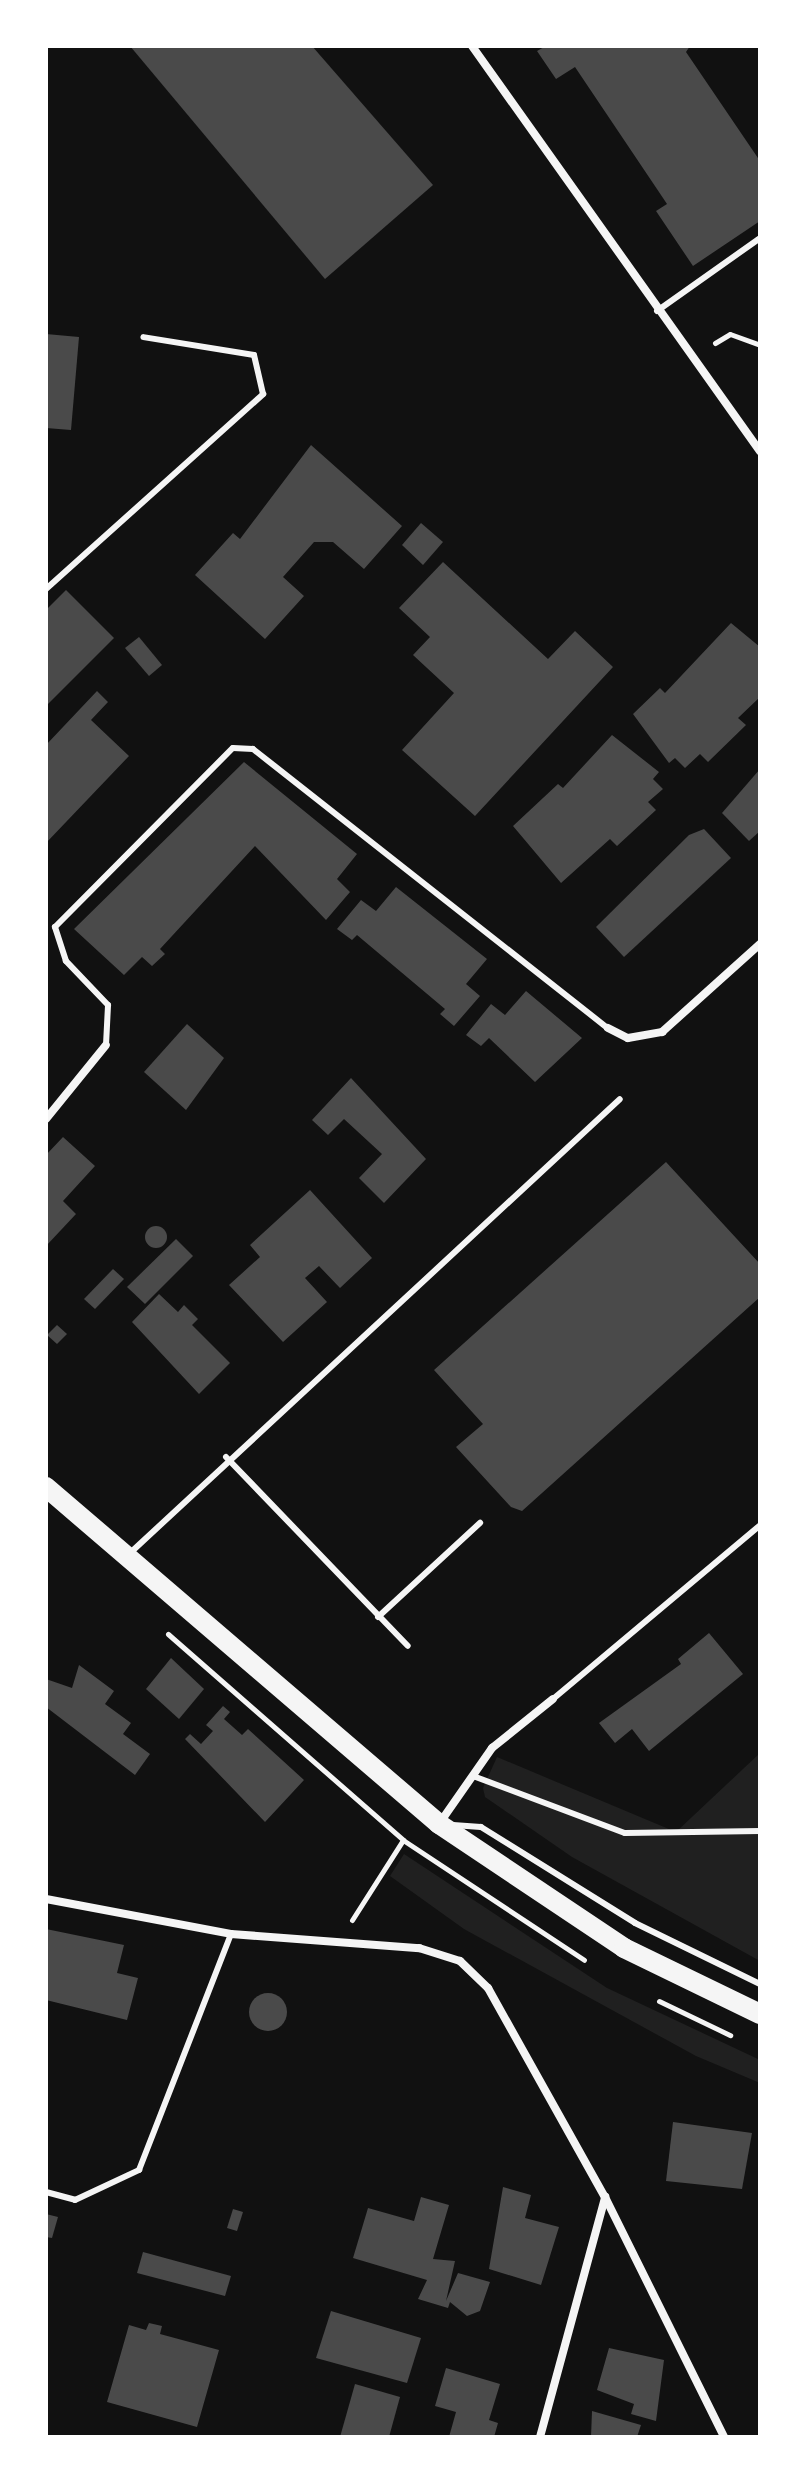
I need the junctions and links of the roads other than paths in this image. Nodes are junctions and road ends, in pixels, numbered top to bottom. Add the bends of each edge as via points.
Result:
1 (472, 46) edge
2 (760, 238) edge
3 (657, 311) junction
4 (143, 337) dead end
5 (760, 451) edge
6 (46, 589) edge
7 (760, 944) edge
8 (608, 1028) joint
9 (106, 1045) joint
10 (620, 1099) dead end
11 (46, 1119) edge
12 (226, 1457) junction
13 (46, 1487) edge
14 (480, 1523) dead end
15 (760, 1525) edge
16 (124, 1559) junction
17 (378, 1617) junction
18 (408, 1646) dead end
19 (553, 1699) joint
20 (473, 1776) junction
21 (439, 1824) junction
22 (760, 1831) edge
23 (46, 1899) edge
24 (231, 1934) junction
25 (760, 1984) edge
26 (760, 2014) edge
27 (46, 2192) edge
28 (605, 2197) junction
29 (540, 2437) edge
30 (724, 2437) edge

1 - 3 street
2 - 3 lane
3 - 5 street
4 - 6 lane via 254,355 263,394
7 - 8 street via 662,1032 628,1038
8 - 9 lane via 253,749 233,748 55,927 66,961 108,1005
9 - 11 street
10 - 12 lane
12 - 16 lane
12 - 17 lane
13 - 16 main road
14 - 17 lane
15 - 19 lane
16 - 21 main road
17 - 18 lane
19 - 20 street via 492,1748
20 - 21 street
20 - 22 lane via 625,1833
21 - 25 lane via 481,1827 635,1923
21 - 26 main road via 624,1948
23 - 24 street
24 - 27 lane via 139,2170 75,2200
24 - 28 street via 361,1943 460,1961 488,1988
28 - 29 street
28 - 30 street

